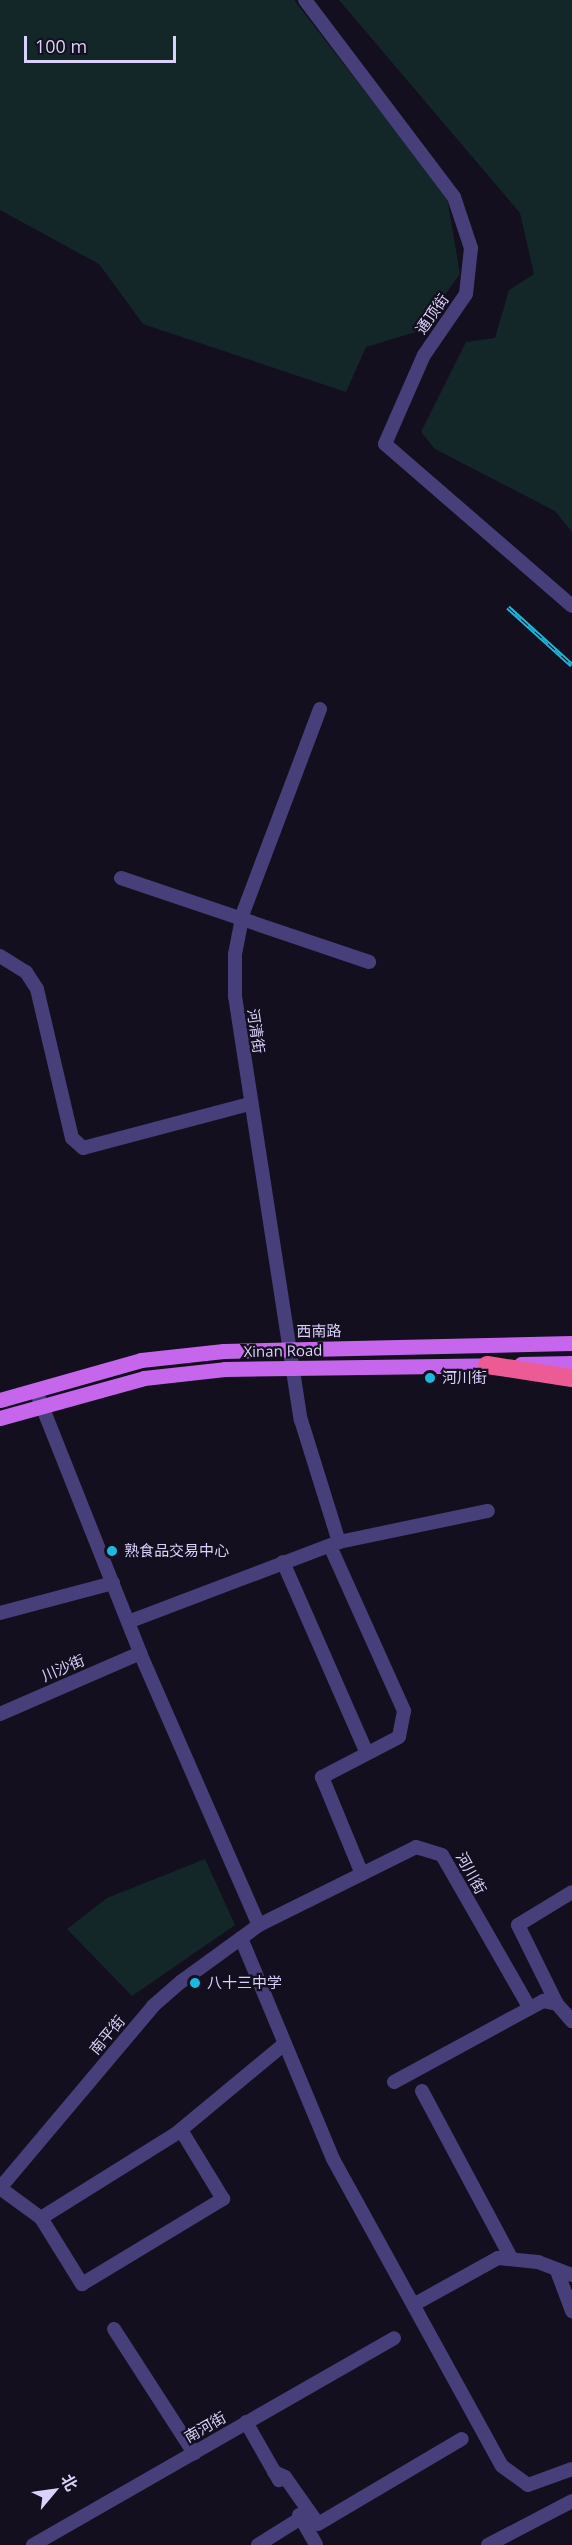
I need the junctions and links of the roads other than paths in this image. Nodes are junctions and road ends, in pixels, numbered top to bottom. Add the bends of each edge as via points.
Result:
1 (305, 0) edge
2 (572, 606) edge
3 (320, 709) dead end
4 (121, 878) dead end
5 (242, 918) junction
6 (0, 956) edge
7 (369, 962) dead end
8 (250, 1104) junction
9 (572, 1344) edge
10 (291, 1349) junction
11 (572, 1363) edge
12 (487, 1365) junction
13 (293, 1369) junction
14 (572, 1378) edge
15 (36, 1391) junction
16 (0, 1400) edge
17 (43, 1408) junction
18 (0, 1418) edge
19 (488, 1511) dead end
20 (334, 1544) junction
21 (283, 1562) junction
22 (112, 1583) junction
23 (0, 1613) edge
24 (128, 1622) junction
25 (140, 1653) junction
26 (0, 1714) edge
27 (367, 1753) junction
28 (362, 1874) junction
29 (572, 1892) edge
30 (259, 1925) junction
31 (241, 1938) junction
32 (557, 2004) junction
33 (529, 2007) junction
34 (572, 2021) edge
35 (283, 2045) junction
36 (394, 2082) dead end
37 (422, 2091) dead end
38 (181, 2130) junction
39 (0, 2188) edge
40 (41, 2218) junction
41 (510, 2256) junction
42 (557, 2271) junction
43 (572, 2275) edge
44 (415, 2304) junction
45 (572, 2311) edge
46 (114, 2329) dead end
47 (394, 2338) dead end
48 (246, 2422) junction
49 (462, 2439) dead end
50 (194, 2452) junction
51 (572, 2469) edge
52 (274, 2472) junction
53 (572, 2501) edge
54 (301, 2518) junction
55 (33, 2545) edge
56 (258, 2545) edge
57 (316, 2545) edge
58 (488, 2545) edge

1 - 2 street, 通顶街 via 454,197 471,248 466,294 424,355 385,444
3 - 5 street, 河清街
4 - 5 street
5 - 7 street
5 - 8 street, 河清街 via 235,996
6 - 8 street via 26,972 37,989 72,1138 83,1148
8 - 10 street, 河清街
9 - 10 main road, 西南路
10 - 13 street, 河清街
10 - 15 main road, 西南路 via 141,1360
11 - 12 main road, Xinan Road
12 - 13 main road, Xinan Road
12 - 14 highway
13 - 17 main road, Xinan Road via 144,1378
13 - 20 street, 河清街 via 301,1420
15 - 16 main road, 西南路
15 - 17 street
17 - 18 main road, Xinan Road
17 - 22 street
19 - 20 street
20 - 21 street
20 - 27 street, 河清街 via 404,1711 399,1737
21 - 24 street
21 - 27 street
22 - 23 street
22 - 24 street
24 - 25 street
25 - 26 street, 川沙街
25 - 30 street
27 - 28 street via 322,1777
28 - 30 street, 河川街
28 - 33 street, 河川街 via 416,1847 442,1855
29 - 32 street via 518,1925
30 - 31 street, 南平街
31 - 35 street
31 - 39 street, 南平街 via 153,2006
32 - 33 street via 543,2001
32 - 34 street
33 - 36 street
35 - 38 street
35 - 44 street via 338,2168
37 - 41 street
38 - 40 street
38 - 40 street via 223,2199 82,2284
39 - 40 street
41 - 42 street
41 - 44 street
42 - 43 street
42 - 45 street
44 - 51 street via 502,2466 528,2486
46 - 50 street
47 - 48 street, 南河街
48 - 50 street, 南河街
48 - 52 street
49 - 52 street via 318,2524 285,2477
50 - 55 street, 南河街
52 - 54 street
53 - 58 street
54 - 56 street
54 - 57 street

